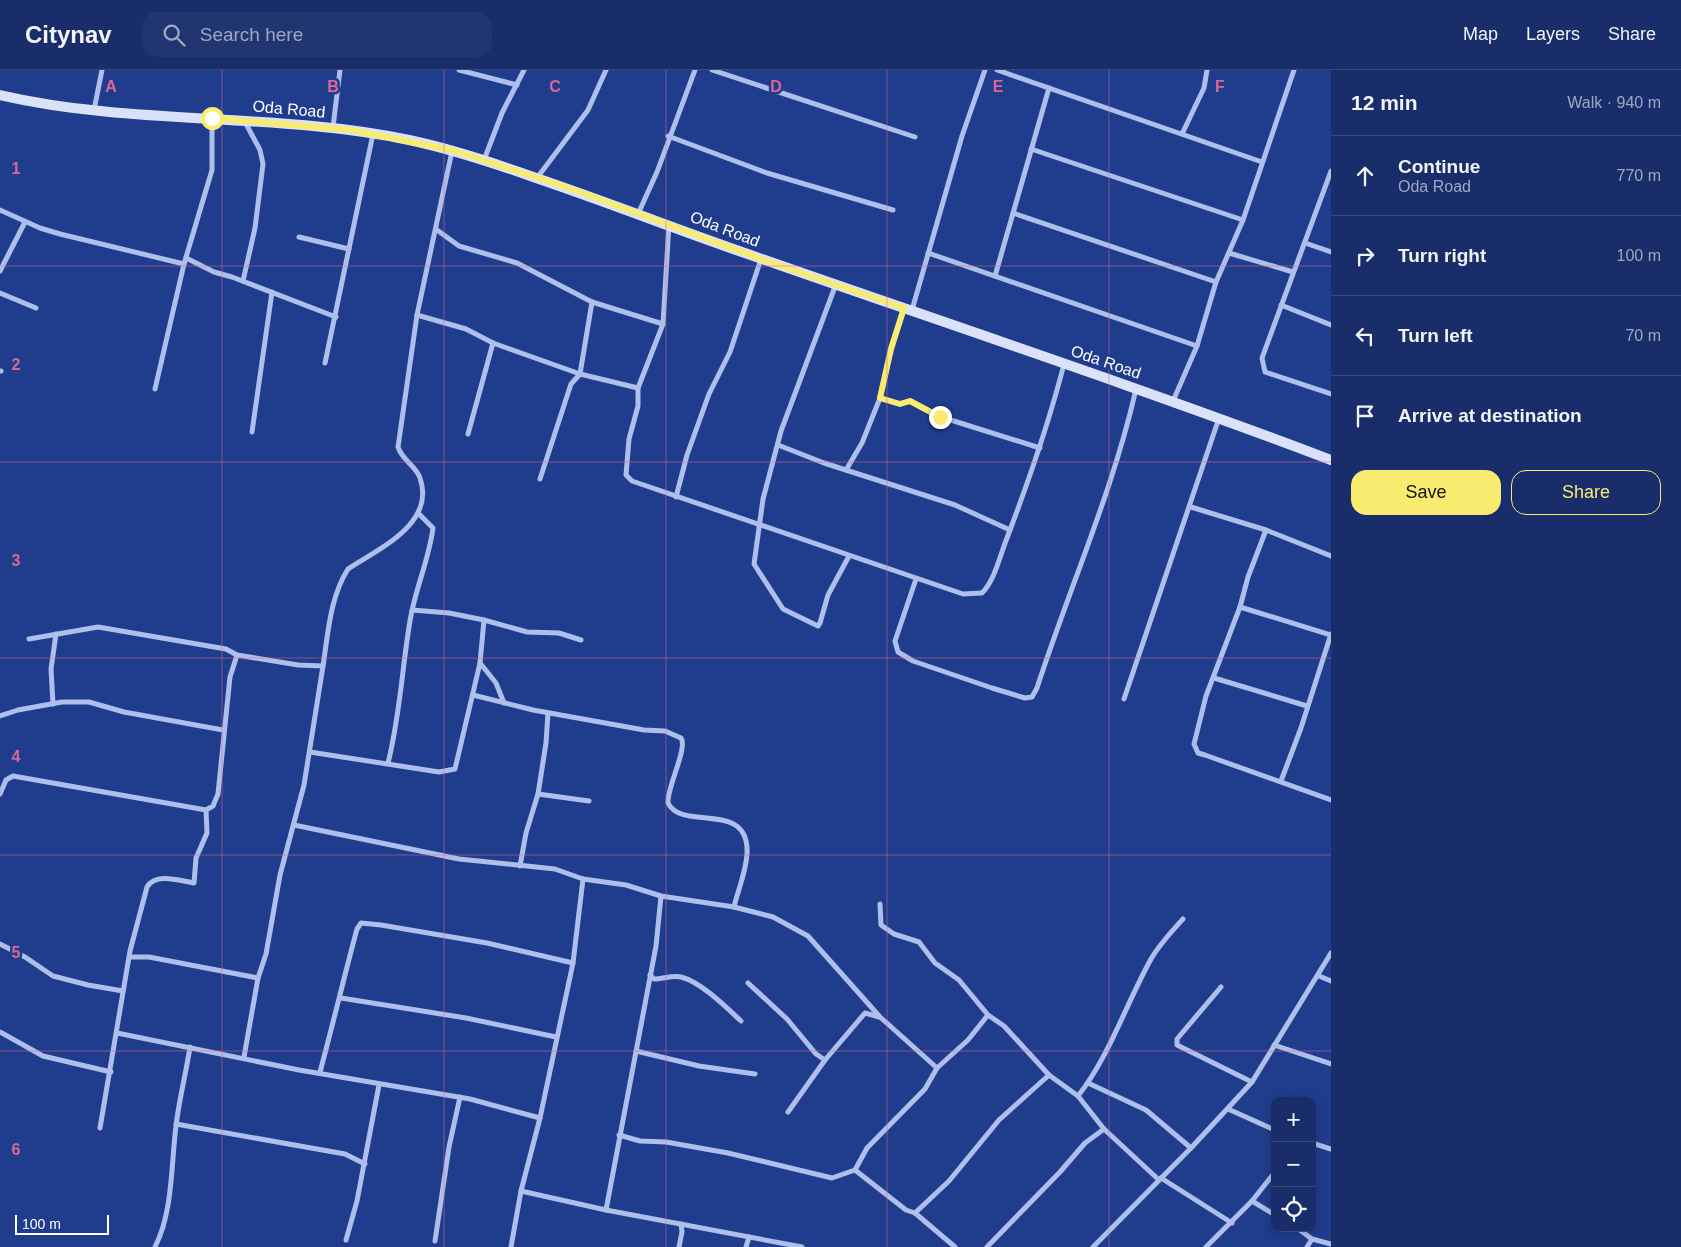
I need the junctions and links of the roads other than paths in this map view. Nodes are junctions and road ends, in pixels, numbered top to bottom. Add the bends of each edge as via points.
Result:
1 (102, 70) edge
2 (340, 70) edge
3 (458, 70) edge
4 (524, 70) edge
5 (606, 70) edge
6 (695, 70) edge
7 (712, 70) edge
8 (985, 70) edge
9 (997, 70) edge
10 (1207, 70) edge
11 (1294, 70) edge
12 (517, 85) junction
13 (1049, 88) junction
14 (0, 95) edge
15 (94, 111) junction
16 (212, 118) junction
17 (244, 120) junction
18 (333, 128) junction
19 (373, 134) junction
20 (1182, 134) junction
21 (668, 136) junction
22 (915, 137) dead end
23 (452, 150) junction
24 (1031, 150) junction
25 (484, 160) junction
26 (1262, 162) junction
27 (1331, 171) edge
28 (537, 178) junction
29 (0, 210) edge
30 (893, 210) dead end
31 (1013, 213) junction
32 (638, 214) junction
33 (1243, 220) junction
34 (25, 222) junction
35 (669, 224) junction
36 (436, 230) junction
37 (299, 237) dead end
38 (1305, 243) junction
39 (349, 249) junction
40 (1331, 252) edge
41 (928, 253) junction
42 (1229, 253) junction
43 (186, 258) junction
44 (761, 259) junction
45 (184, 264) junction
46 (0, 272) edge
47 (1293, 272) junction
48 (995, 276) junction
49 (243, 281) junction
50 (1216, 282) junction
51 (836, 284) junction
52 (272, 292) junction
53 (0, 293) edge
54 (592, 302) junction
55 (1281, 305) junction
56 (36, 308) dead end
57 (908, 309) junction
58 (417, 315) junction
59 (336, 317) junction
60 (662, 324) junction
61 (1331, 325) edge
62 (493, 343) junction
63 (1197, 346) junction
64 (325, 363) dead end
65 (1064, 364) junction
66 (580, 374) junction
67 (638, 388) junction
68 (1136, 388) junction
69 (155, 389) dead end
70 (1331, 394) edge
71 (880, 398) junction
72 (1173, 401) junction
73 (1220, 417) junction
74 (252, 432) dead end
75 (468, 434) dead end
76 (778, 445) junction
77 (1040, 448) junction
78 (1331, 460) edge
79 (846, 470) junction
80 (540, 479) dead end
81 (676, 497) junction
82 (1191, 507) junction
83 (419, 514) junction
84 (760, 526) junction
85 (1010, 530) junction
86 (1266, 530) junction
87 (850, 556) junction
88 (1331, 556) edge
89 (916, 578) junction
90 (1240, 607) junction
91 (412, 610) junction
92 (484, 620) junction
93 (56, 634) junction
94 (1331, 634) edge
95 (29, 639) dead end
96 (581, 640) dead end
97 (237, 655) junction
98 (480, 663) junction
99 (323, 666) junction
100 (1214, 678) junction
101 (473, 696) junction
102 (1124, 699) dead end
103 (504, 703) junction
104 (53, 704) junction
105 (1307, 706) junction
106 (548, 713) junction
107 (0, 716) edge
108 (223, 730) junction
109 (310, 752) junction
110 (388, 764) junction
111 (1281, 781) junction
112 (0, 794) edge
113 (538, 794) junction
114 (1331, 800) edge
115 (589, 801) dead end
116 (206, 810) junction
117 (294, 825) junction
118 (520, 866) junction
119 (583, 879) junction
120 (661, 896) junction
121 (880, 904) dead end
122 (734, 908) junction
123 (1183, 920) dead end
124 (0, 944) edge
125 (1331, 953) edge
126 (130, 957) junction
127 (572, 963) junction
128 (650, 975) junction
129 (1319, 976) junction
130 (258, 978) junction
131 (1331, 981) edge
132 (748, 982) dead end
133 (1221, 987) dead end
134 (123, 991) junction
135 (340, 998) junction
136 (988, 1015) junction
137 (880, 1017) junction
138 (741, 1021) dead end
139 (0, 1032) edge
140 (117, 1033) junction
141 (556, 1037) junction
142 (1274, 1045) junction
143 (190, 1046) junction
144 (636, 1051) junction
145 (244, 1057) junction
146 (825, 1060) junction
147 (1331, 1064) edge
148 (937, 1068) junction
149 (111, 1072) junction
150 (320, 1072) junction
151 (755, 1074) dead end
152 (1049, 1075) junction
153 (1252, 1082) junction
154 (1088, 1083) junction
155 (379, 1085) junction
156 (1078, 1096) junction
157 (460, 1097) junction
158 (1228, 1109) junction
159 (788, 1112) dead end
160 (540, 1118) junction
161 (176, 1124) junction
162 (100, 1128) dead end
163 (1271, 1128) edge
164 (1104, 1129) junction
165 (619, 1135) junction
166 (1316, 1144) edge
167 (1191, 1148) junction
168 (1331, 1149) edge
169 (366, 1153) junction
170 (356, 1159) junction
171 (364, 1164) junction
172 (855, 1170) junction
173 (1271, 1177) edge
174 (1160, 1179) junction
175 (521, 1191) junction
176 (1252, 1202) junction
177 (606, 1210) junction
178 (915, 1213) junction
179 (1271, 1213) edge
180 (1232, 1223) junction
181 (681, 1224) junction
182 (1302, 1232) edge
183 (749, 1237) junction
184 (1312, 1239) junction
185 (346, 1240) dead end
186 (435, 1241) dead end
187 (1331, 1244) edge
188 (155, 1247) edge
189 (511, 1247) edge
190 (679, 1247) edge
191 (746, 1247) edge
192 (802, 1247) edge
193 (955, 1247) edge
194 (986, 1247) edge
195 (1093, 1247) edge
196 (1206, 1247) edge
197 (1307, 1247) edge

1 - 15 street
2 - 18 street
3 - 12 street
4 - 12 street
5 - 28 street via 588,110
6 - 21 street
7 - 22 street
8 - 41 street
9 - 13 street
10 - 20 street via 1204,88
11 - 26 street
12 - 25 street via 502,112
13 - 20 street
13 - 24 street
14 - 15 street, Oda Road via 40,105
15 - 16 street, Oda Road
16 - 17 street, Oda Road
16 - 43 street via 212,170
17 - 18 street, Oda Road
17 - 49 street via 260,150 263,164 255,228
18 - 19 street, Oda Road
19 - 23 street, Oda Road
19 - 39 street
20 - 26 street
21 - 30 street via 767,173
21 - 32 street via 657,172
23 - 25 street, Oda Road
23 - 36 street
24 - 31 street
24 - 33 street
25 - 28 street, Oda Road
26 - 33 street
27 - 38 street
28 - 32 street, Oda Road
29 - 34 street
31 - 48 street
31 - 50 street
32 - 35 street, Oda Road
33 - 42 street
34 - 45 street via 60,234
34 - 46 street
35 - 44 street, Oda Road
35 - 60 street
36 - 54 street via 459,246 517,263
36 - 58 street
37 - 39 street
38 - 40 street
38 - 47 street
39 - 59 street
41 - 48 street
41 - 57 street
42 - 47 street
42 - 50 street
43 - 45 street
43 - 49 street via 214,272
44 - 51 street, Oda Road
44 - 81 street via 730,352 709,394 687,455
45 - 69 street
47 - 55 street
48 - 63 street
49 - 52 street
50 - 63 street
51 - 57 street, Oda Road
51 - 76 street
52 - 59 street
52 - 74 street
53 - 56 street
54 - 60 street
54 - 66 street
55 - 61 street
55 - 70 street via 1262,358 1265,372
57 - 65 street, Oda Road
57 - 71 street via 891,349
58 - 62 street via 466,329
58 - 83 street via 398,447 421,478
59 - 64 street
60 - 67 street
62 - 66 street
62 - 75 street
63 - 72 street
65 - 68 street, Oda Road
65 - 77 street
66 - 67 street
66 - 80 street via 571,384
67 - 81 street via 626,475 632,481
68 - 72 street, Oda Road
68 - 89 street via 1114,471 1032,697 1025,698 992,688 912,661 898,652 895,641
71 - 77 street via 900,404 910,401 940,417
71 - 79 street via 862,443
72 - 73 street, Oda Road
73 - 78 street, Oda Road
73 - 82 street
76 - 79 street
76 - 84 street via 763,499
77 - 85 street
79 - 85 street via 955,506
81 - 84 street
82 - 86 street
82 - 102 street
83 - 91 street via 433,528 430,550
83 - 99 street via 410,526 348,569 341,579
84 - 87 street
84 - 87 street via 754,561 756,569 783,609 810,624 818,626 820,623 828,595
85 - 89 street via 982,593 962,594
86 - 88 street
86 - 90 street
87 - 89 street
90 - 94 street
90 - 100 street
91 - 92 street
91 - 110 street via 395,736
92 - 96 street via 527,632 558,633
92 - 98 street
93 - 95 street
93 - 97 street via 98,626 226,649
93 - 104 street via 51,669
94 - 105 street
97 - 99 street
97 - 108 street via 230,677
98 - 101 street
98 - 103 street via 496,683
99 - 109 street
100 - 105 street
100 - 111 street via 1194,744 1198,752
101 - 103 street
101 - 110 street via 454,770 439,772
103 - 106 street
104 - 107 street
104 - 108 street via 89,702 124,712
105 - 111 street
106 - 113 street
106 - 122 street via 665,731 681,738 684,747 668,803 682,814 728,820 742,833 747,854
108 - 116 street via 218,794 213,806
109 - 110 street
109 - 117 street
111 - 114 street
112 - 116 street via 6,780 13,776
113 - 115 street
113 - 118 street
116 - 126 street via 207,833 196,858 194,883 166,879 150,882
117 - 118 street via 459,859
117 - 130 street
118 - 119 street via 555,869
119 - 120 street via 626,885
119 - 127 street
120 - 122 street
120 - 128 street
121 - 136 street via 881,925 894,934 919,942 935,963 959,980
122 - 137 street via 773,917 808,936
123 - 154 street via 1150,960
124 - 134 street via 53,976
125 - 129 street
126 - 130 street via 149,957
126 - 134 street
127 - 135 street via 487,943 361,923 343,976
127 - 141 street
128 - 138 street via 654,979 672,976 688,980 716,998
128 - 144 street
129 - 131 street
129 - 142 street
130 - 145 street
132 - 146 street
133 - 153 street via 1177,1040 1177,1045
134 - 140 street
135 - 141 street via 466,1018
135 - 150 street
136 - 148 street via 968,1040
136 - 152 street via 1004,1026
137 - 146 street via 866,1013 862,1016
137 - 148 street
139 - 149 street via 43,1056
140 - 143 street
140 - 149 street
141 - 160 street
142 - 147 street
142 - 153 street
143 - 145 street
143 - 161 street
144 - 151 street via 699,1066
144 - 165 street
145 - 150 street
146 - 159 street
148 - 172 street via 925,1089 867,1148
149 - 162 street
150 - 155 street
152 - 156 street
152 - 178 street via 999,1120 949,1181
153 - 158 street
154 - 156 street
154 - 167 street via 1146,1110
155 - 157 street
155 - 169 street
156 - 164 street
157 - 160 street
157 - 186 street
158 - 163 street
158 - 167 street
160 - 175 street
161 - 170 street via 345,1154
161 - 188 street via 167,1205
164 - 174 street
164 - 194 street via 1085,1143
165 - 172 street via 728,1153 832,1178
165 - 177 street via 620,1144
166 - 168 street
167 - 174 street
169 - 170 street
169 - 171 street
170 - 171 street
171 - 185 street via 358,1201
172 - 178 street via 906,1210
173 - 176 street
174 - 180 street
174 - 195 street
175 - 177 street
175 - 189 street
176 - 179 street
176 - 180 street
177 - 181 street
178 - 193 street
180 - 196 street
181 - 183 street
181 - 190 street
182 - 184 street
183 - 191 street
183 - 192 street
184 - 187 street
184 - 197 street

